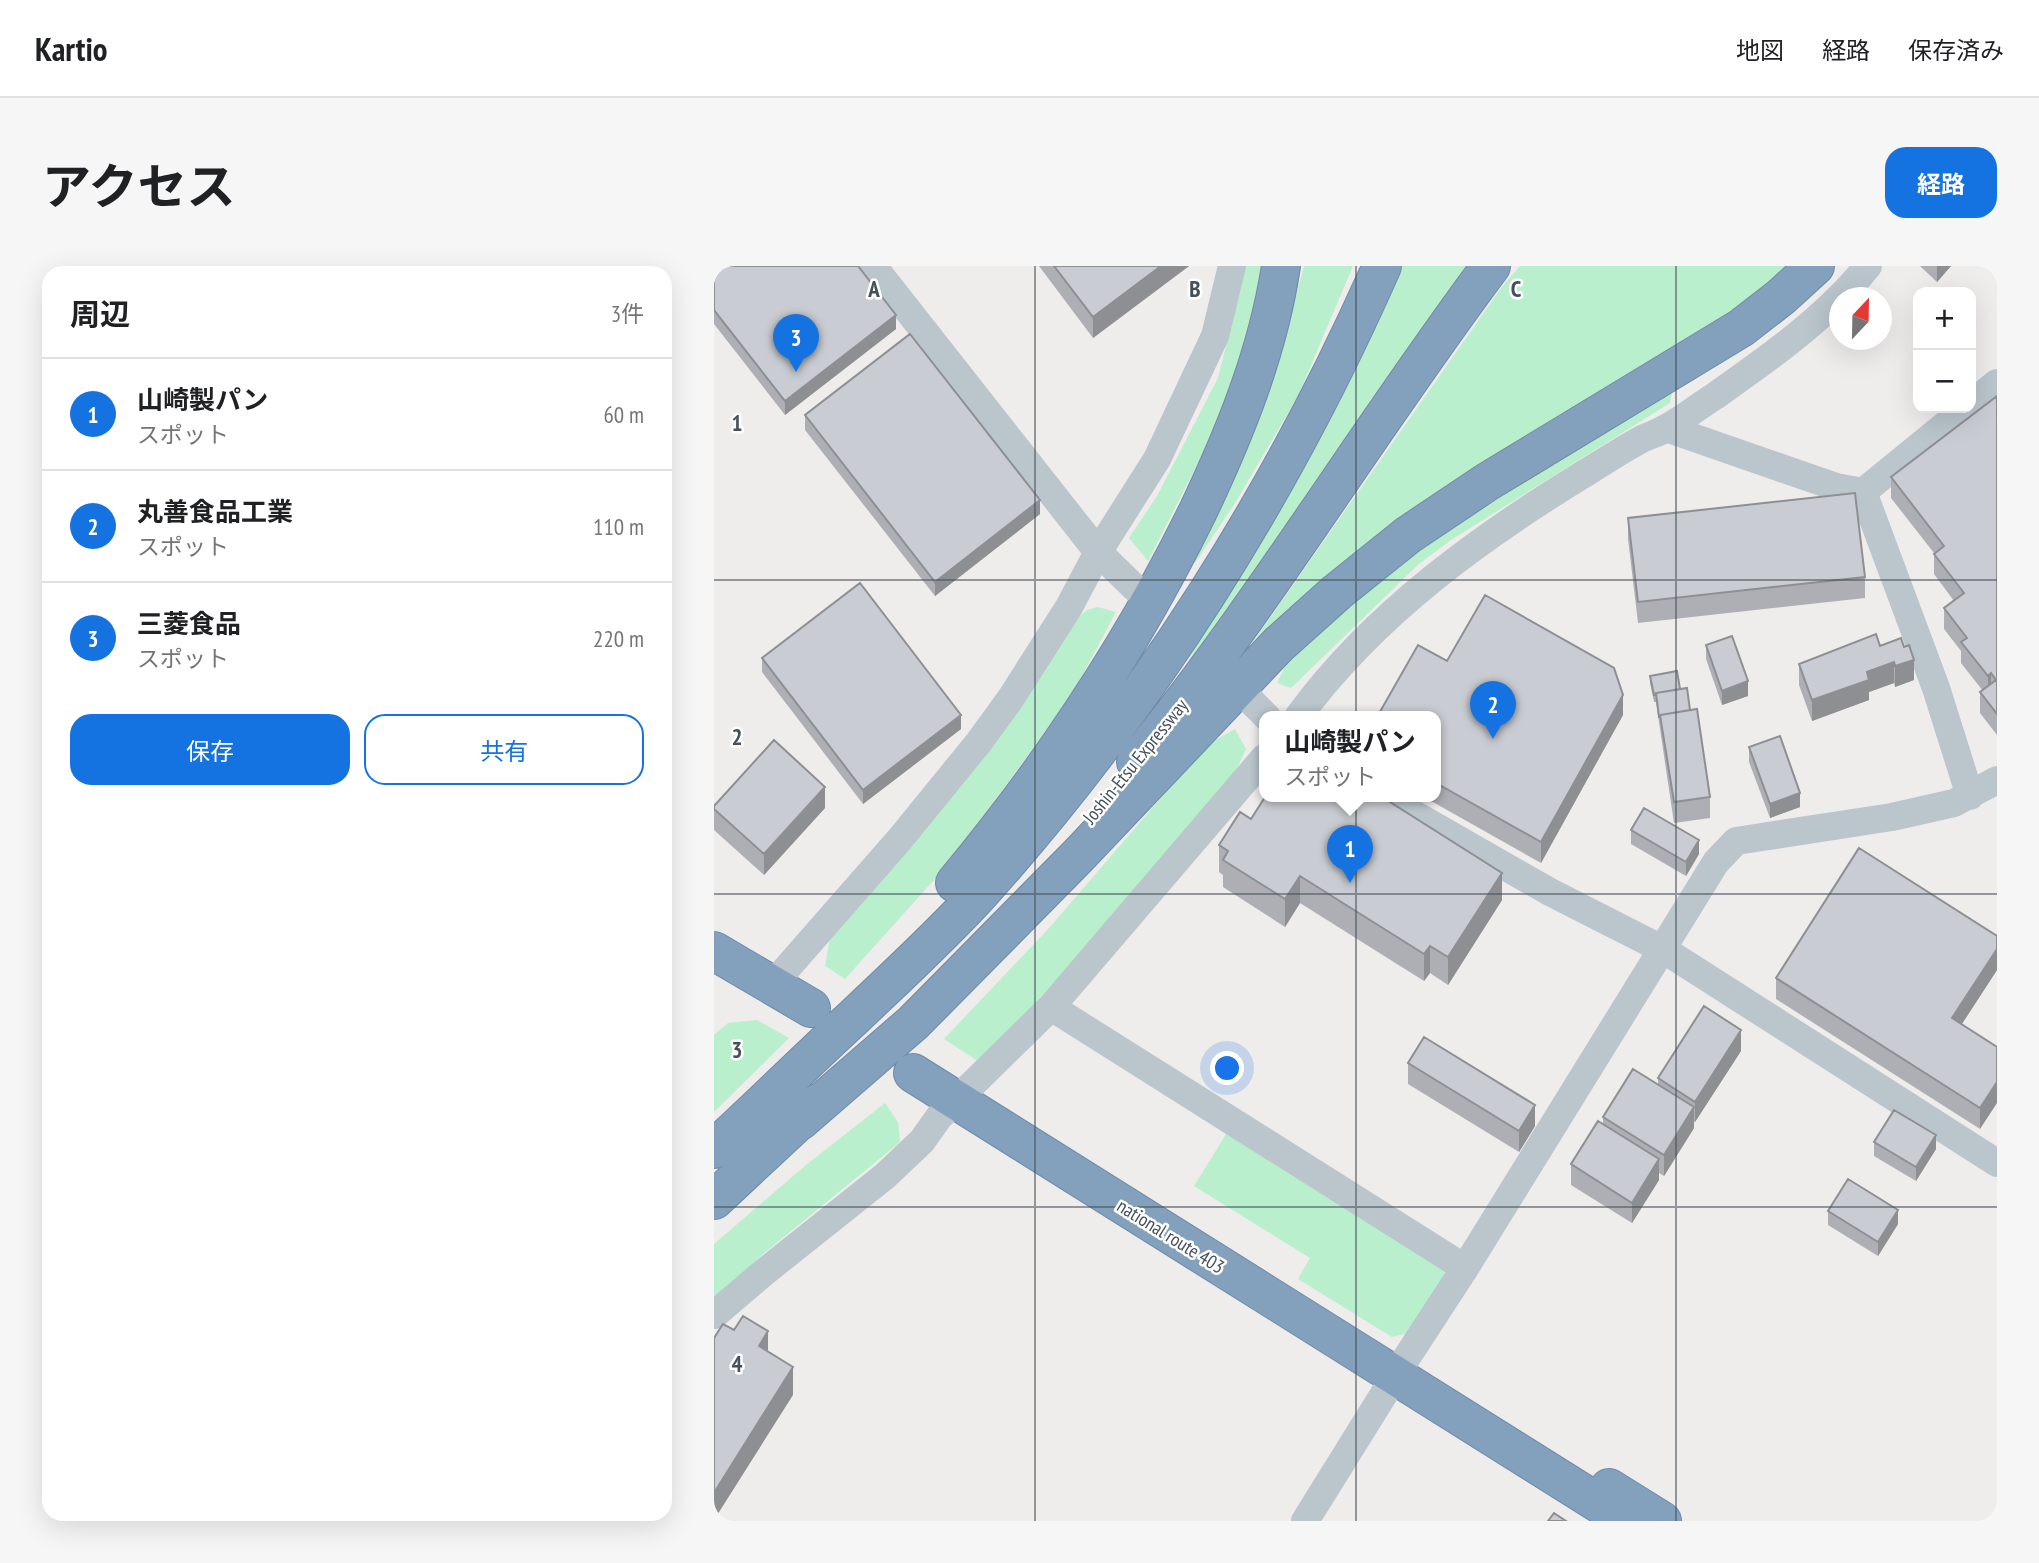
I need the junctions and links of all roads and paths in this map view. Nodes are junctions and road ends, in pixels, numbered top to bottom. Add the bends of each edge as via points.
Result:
1 (873, 266) edge
2 (1232, 266) edge
3 (1281, 266) edge
4 (1382, 266) edge
5 (1491, 266) edge
6 (1815, 266) edge
7 (1868, 266) edge
8 (1997, 383) edge
9 (1976, 400) edge
10 (1960, 413) edge
11 (1666, 428) junction
12 (1863, 492) junction
13 (1098, 552) junction
14 (1135, 588) dead end
15 (1302, 711) edge
16 (1259, 764) edge
17 (1997, 780) edge
18 (1970, 796) junction
19 (1393, 802) edge
20 (1664, 950) junction
21 (714, 951) edge
22 (773, 984) junction
23 (1052, 1007) junction
24 (811, 1008) dead end
25 (913, 1073) dead end
26 (956, 1100) junction
27 (800, 1121) junction
28 (716, 1147) edge
29 (1996, 1160) edge
30 (714, 1200) edge
31 (1465, 1268) junction
32 (714, 1315) edge
33 (1394, 1376) junction
34 (1430, 1398) junction
35 (1305, 1521) edge
36 (1627, 1521) edge
37 (1662, 1521) edge

1 - 13 street
2 - 13 street via 1215,336 1157,459
3 - 28 highway via 1261,356 1224,453 1176,556 1087,705 1026,792 906,942
4 - 28 highway, Joshin-Etsu Expressway via 1296,440 1248,524 1150,680 1091,760 979,894
5 - 27 highway, Joshin-Etsu Expressway via 1181,706 1029,887
6 - 27 highway via 1741,328 1486,482 1408,535 1337,592 1279,644 913,1023
7 - 11 street via 1763,363
8 - 9 street
10 - 12 street
11 - 12 street via 1836,487
11 - 15 street via 1503,526 1428,582 1383,622
12 - 18 street via 1936,688
13 - 14 street
13 - 22 street via 1069,607 979,742
16 - 23 street
17 - 18 street
18 - 20 street via 1892,817 1736,841 1716,862
19 - 20 street via 1550,892
20 - 29 street
20 - 31 street
21 - 22 highway
22 - 24 highway
23 - 26 street
23 - 31 street
25 - 26 highway, national route 403
26 - 32 street via 885,1176
26 - 33 highway, national route 403
27 - 30 highway, Joshin-Etsu Expressway
31 - 33 street
33 - 34 highway, national route 403
33 - 35 street
34 - 36 highway, national route 403
34 - 37 highway, national route 403 via 1505,1423

